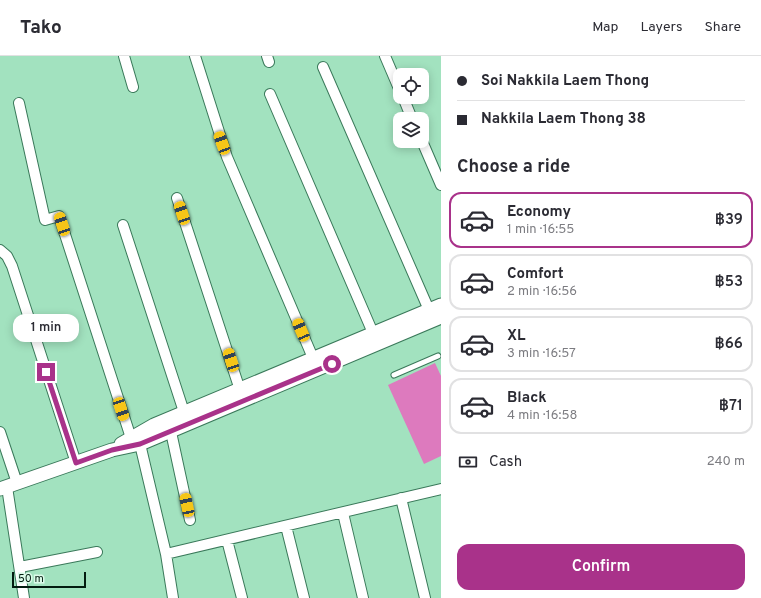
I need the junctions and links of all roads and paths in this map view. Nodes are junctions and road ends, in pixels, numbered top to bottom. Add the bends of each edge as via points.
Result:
1 (124, 56) edge
2 (195, 56) edge
3 (385, 56) edge
4 (323, 67) dead end
5 (393, 75) edge
6 (133, 87) dead end
7 (270, 94) dead end
8 (19, 103) dead end
9 (425, 148) edge
10 (441, 185) edge
11 (177, 198) dead end
12 (123, 225) dead end
13 (0, 250) edge
14 (441, 305) edge
15 (429, 310) junction
16 (441, 317) edge
17 (373, 333) junction
18 (440, 357) edge
19 (316, 364) junction
20 (394, 375) dead end
21 (240, 390) junction
22 (184, 412) junction
23 (0, 432) edge
24 (171, 432) junction
25 (135, 441) junction
26 (76, 463) junction
27 (8, 486) edge
28 (441, 489) edge
29 (401, 498) junction
30 (343, 513) junction
31 (190, 520) dead end
32 (286, 526) junction
33 (227, 540) junction
34 (97, 552) dead end
35 (166, 554) junction
36 (20, 567) junction
37 (24, 598) edge
38 (173, 598) edge
39 (242, 598) edge
40 (304, 598) edge
41 (363, 598) edge
42 (425, 598) edge

1 - 6 street
2 - 19 street via 227,157
3 - 5 street
4 - 15 street
7 - 17 street
8 - 25 street via 45,220 59,216
9 - 10 street
11 - 21 street
12 - 22 street
13 - 26 street via 12,266
14 - 15 street
15 - 17 street
16 - 19 street
17 - 19 street
18 - 20 lane
19 - 21 street
19 - 24 street
21 - 22 street
22 - 25 street via 154,425
23 - 27 street
24 - 25 street
24 - 31 street
25 - 26 street
25 - 35 street
26 - 27 street
27 - 36 street
28 - 29 street
29 - 30 street
29 - 42 street
30 - 32 street
30 - 41 street
32 - 33 street
32 - 40 street
33 - 35 street
33 - 39 street
34 - 36 street
35 - 38 street
36 - 37 street

